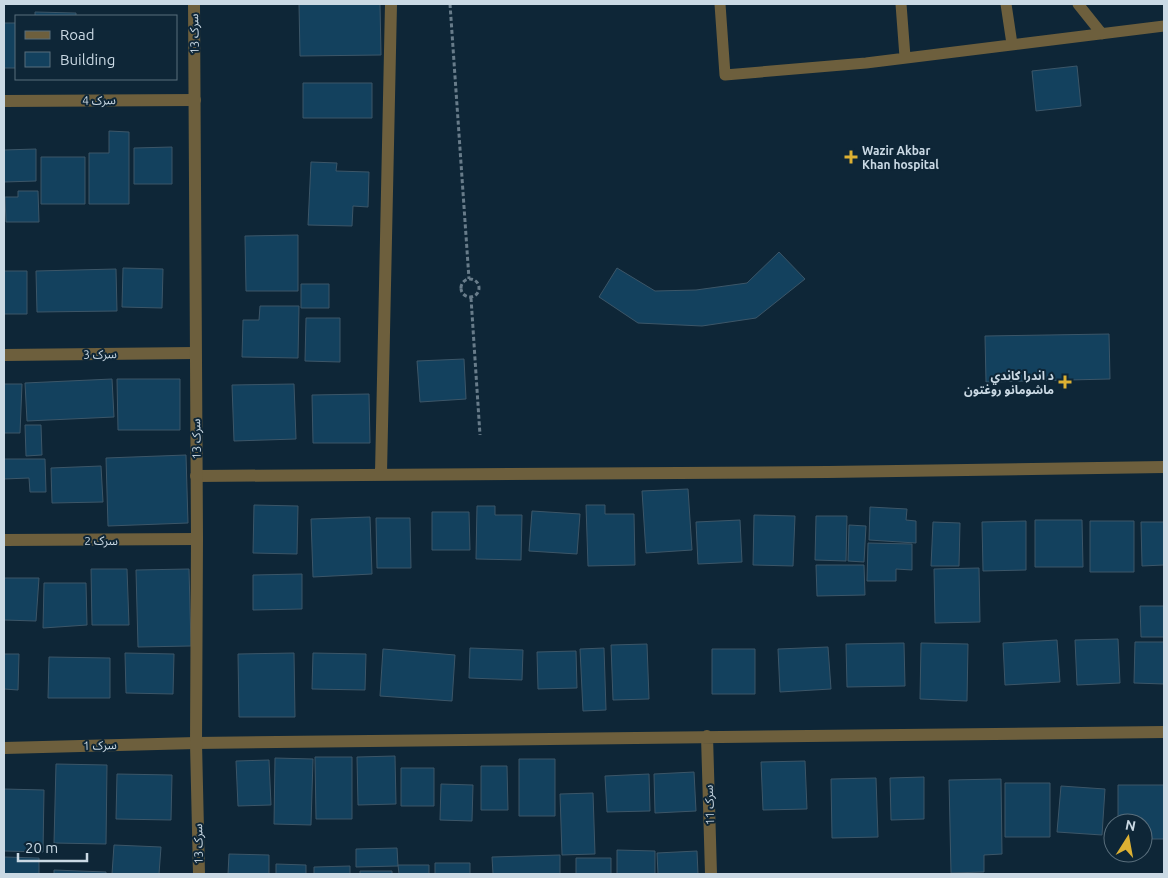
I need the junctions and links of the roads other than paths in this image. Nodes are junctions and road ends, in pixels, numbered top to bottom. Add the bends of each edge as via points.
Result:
1 (194, 4) edge
2 (391, 4) edge
3 (720, 4) edge
4 (901, 4) edge
5 (1006, 4) edge
6 (1078, 4) edge
7 (1164, 26) edge
8 (1102, 34) junction
9 (1012, 44) junction
10 (905, 58) junction
11 (195, 100) junction
12 (4, 101) edge
13 (195, 353) junction
14 (4, 355) edge
15 (1164, 467) edge
16 (381, 474) junction
17 (196, 476) junction
18 (197, 539) junction
19 (4, 540) edge
20 (1164, 732) edge
21 (707, 736) junction
22 (196, 743) junction
23 (4, 748) edge
24 (199, 874) edge
25 (711, 874) edge

1 - 11 street, سرک 13
2 - 16 street
3 - 10 lane via 725,75
4 - 10 lane
5 - 9 lane
6 - 8 lane
7 - 8 lane
8 - 9 lane
9 - 10 lane
11 - 12 street, سرک 4
11 - 13 street, سرک 13
13 - 14 street, سرک 3
13 - 17 street, سرک 13
15 - 16 street
16 - 17 street
17 - 18 street, سرک 13
18 - 19 street, سرک 2
18 - 22 street, سرک 13
20 - 21 street, سرک 1
21 - 22 street, سرک 1
21 - 25 street, سرک 11
22 - 23 street, سرک 1
22 - 24 street, سرک 13

